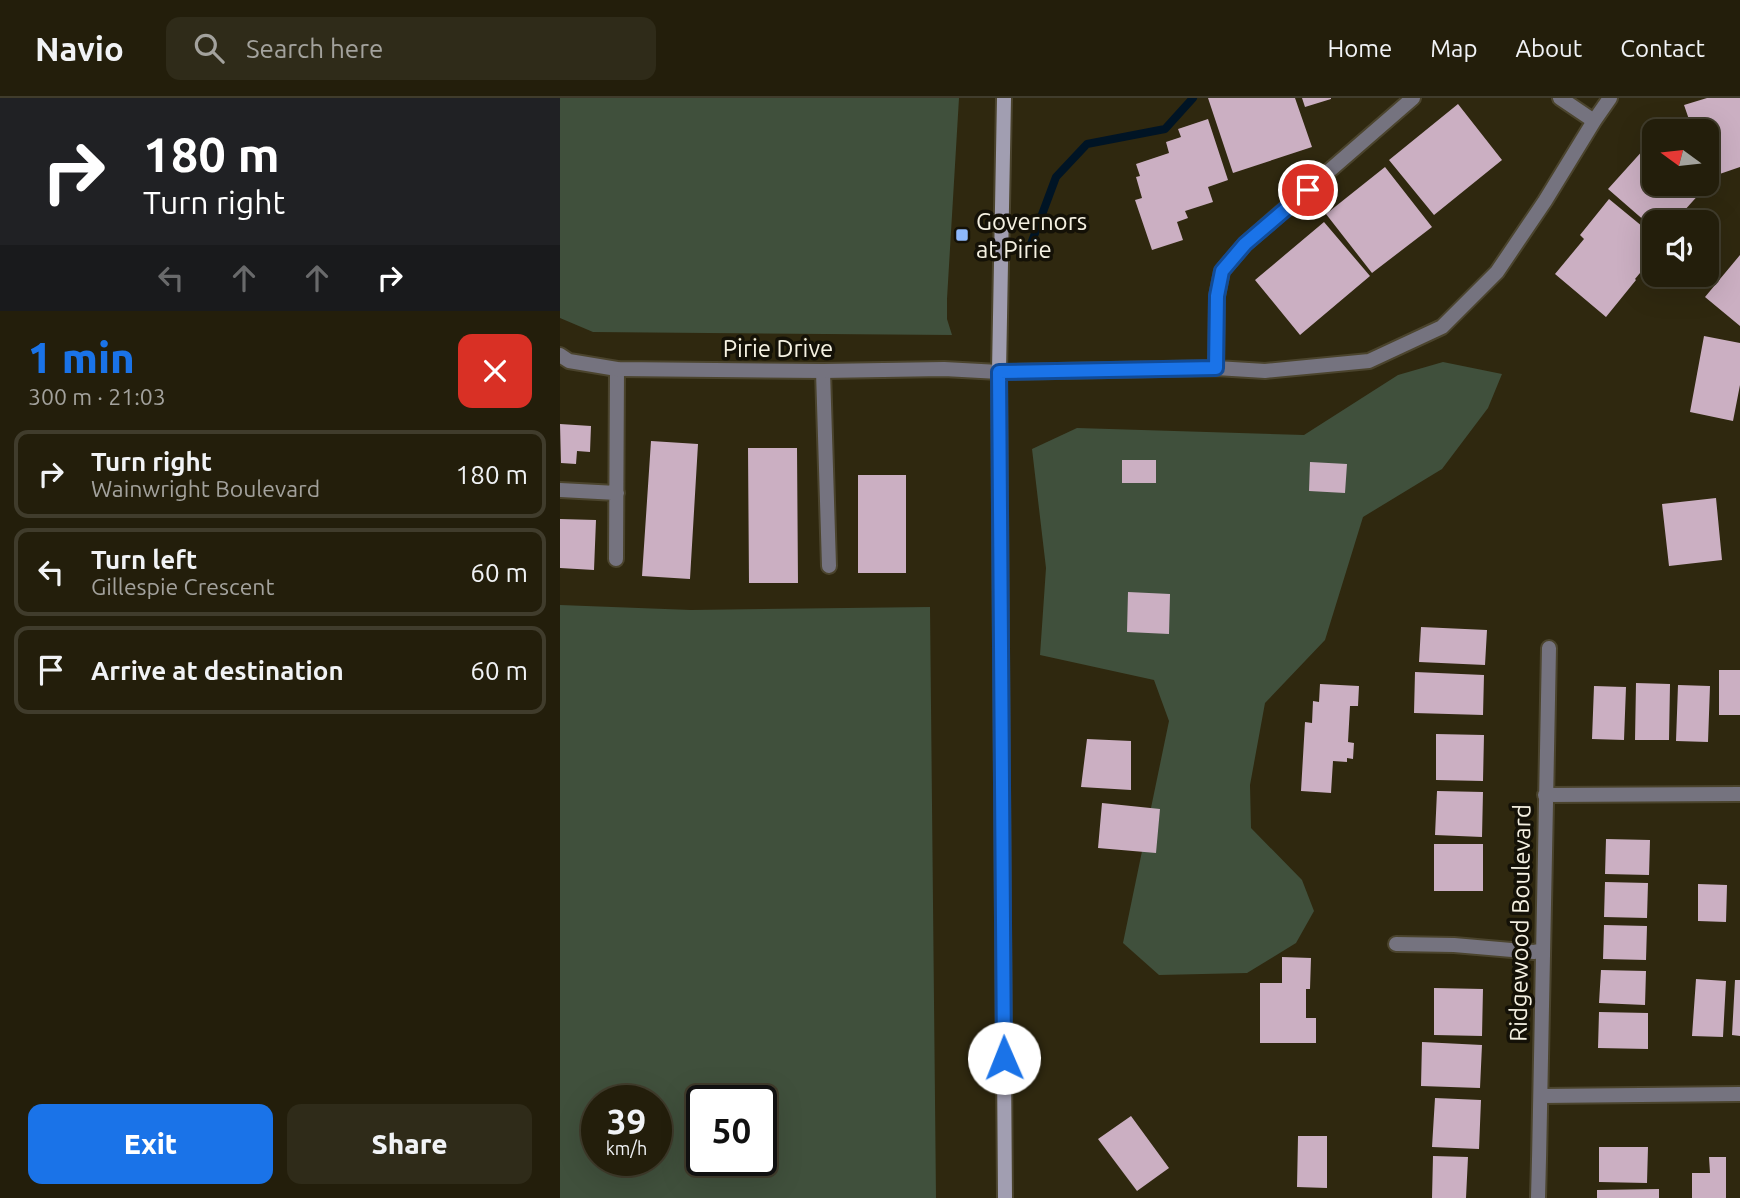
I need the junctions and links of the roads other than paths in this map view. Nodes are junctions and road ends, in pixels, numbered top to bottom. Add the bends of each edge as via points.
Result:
1 (1004, 98) edge
2 (1413, 98) edge
3 (1560, 98) edge
4 (1610, 98) edge
5 (1594, 121) junction
6 (560, 355) edge
7 (1216, 368) junction
8 (617, 369) junction
9 (823, 371) junction
10 (999, 372) junction
11 (560, 490) edge
12 (617, 494) junction
13 (616, 559) dead end
14 (830, 566) dead end
15 (1549, 648) dead end
16 (1740, 794) edge
17 (1545, 796) junction
18 (1396, 944) dead end
19 (1542, 950) junction
20 (1740, 1094) edge
21 (1541, 1096) junction
22 (1005, 1198) edge
23 (1538, 1198) edge

1 - 10 main road
2 - 7 street via 1245,244 1222,271
3 - 5 street
4 - 5 street, Pirie Drive
5 - 7 street, Pirie Drive via 1497,272 1442,327 1369,361 1265,371
6 - 8 street, Pirie Drive via 569,361
7 - 10 street, Pirie Drive
8 - 9 street, Pirie Drive
8 - 12 street
9 - 10 street, Pirie Drive
9 - 14 street
10 - 22 main road
11 - 12 street
12 - 13 street
15 - 17 street, Ridgewood Boulevard
16 - 17 street
17 - 19 street, Ridgewood Boulevard
18 - 19 street
19 - 21 street, Ridgewood Boulevard
20 - 21 street
21 - 23 street, Ridgewood Boulevard

